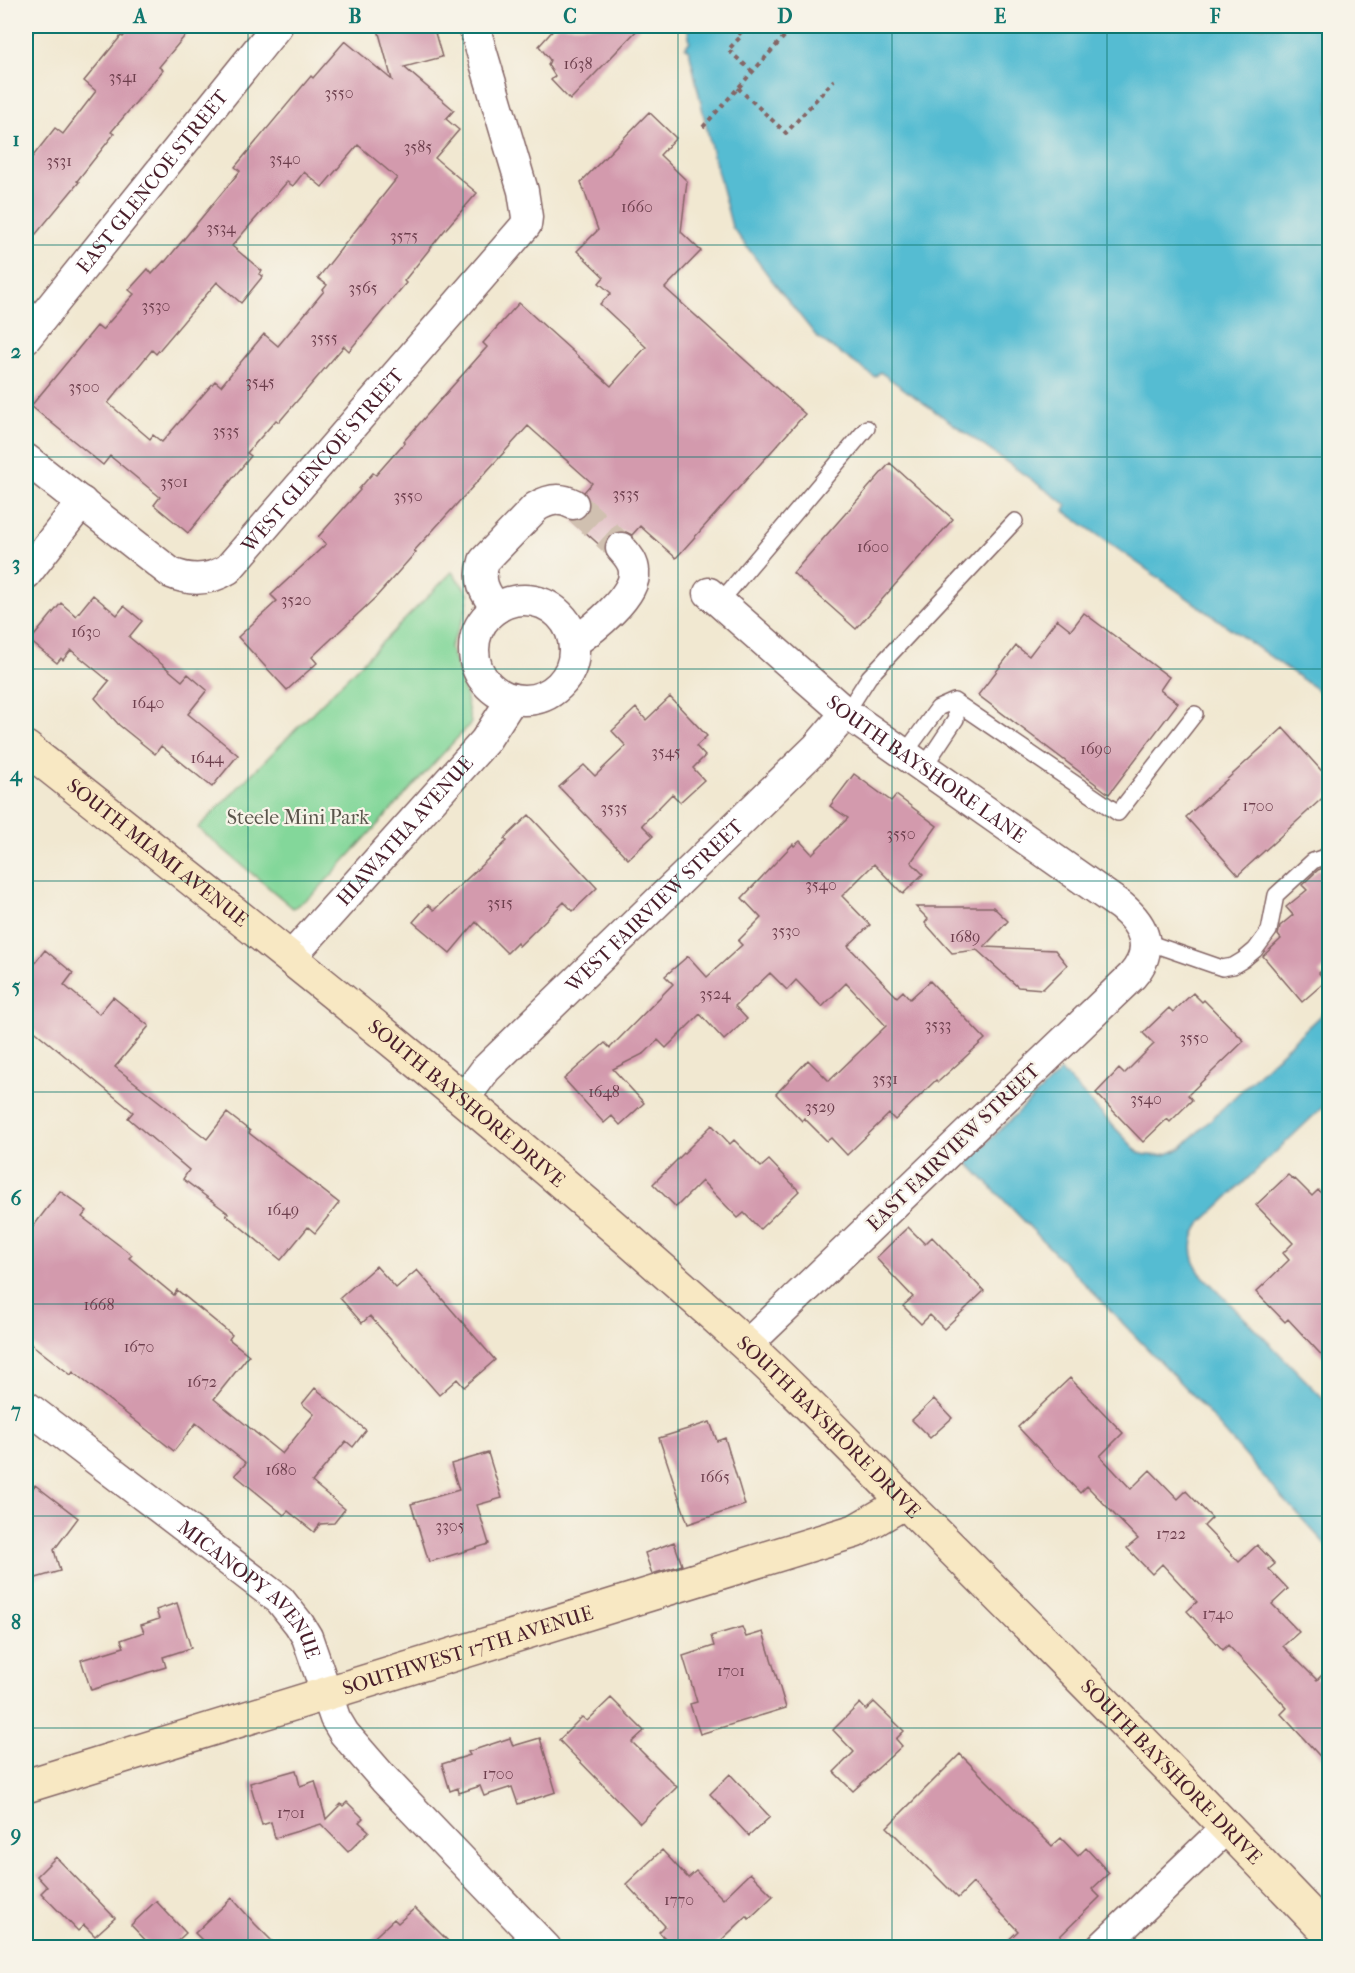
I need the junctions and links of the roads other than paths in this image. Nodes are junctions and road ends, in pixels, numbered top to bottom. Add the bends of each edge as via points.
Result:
1 (277, 26) edge
2 (474, 26) edge
3 (26, 338) edge
4 (867, 428) dead end
5 (26, 459) edge
6 (82, 502) junction
7 (573, 504) tunnel mouth
8 (1016, 521) dead end
9 (621, 548) tunnel mouth
10 (26, 573) edge
11 (714, 598) joint
12 (497, 608) junction
13 (574, 642) junction
14 (512, 699) junction
15 (954, 701) junction
16 (846, 713) junction
17 (1195, 714) dead end
18 (26, 748) edge
19 (915, 760) junction
20 (1329, 855) edge
21 (1144, 941) junction
22 (291, 957) junction
23 (463, 1100) junction
24 (747, 1346) junction
25 (26, 1406) edge
26 (905, 1502) junction
27 (328, 1694) junction
28 (26, 1786) edge
29 (1227, 1827) junction
30 (1329, 1935) edge
31 (546, 1947) edge
32 (1101, 1947) edge

1 - 3 street, EAST GLENCOE STREET
2 - 6 street, WEST GLENCOE STREET via 523,191 527,218 521,231 220,574 188,579 171,573
4 - 11 lane
5 - 6 street
6 - 10 street
7 - 12 street via 557,499 536,507 484,561 482,585
8 - 16 lane via 869,677
9 - 13 street via 630,559 633,583 594,628
11 - 16 street, SOUTH BAYSHORE LANE
12 - 13 street via 520,600 545,604 564,620
12 - 14 street via 487,616 474,652 481,676 489,686
13 - 14 street via 570,670 552,692 539,698
14 - 22 street, HIAWATHA AVENUE via 485,741
15 - 17 lane via 1118,813
15 - 19 lane via 938,708
15 - 19 lane via 956,719
16 - 19 street, SOUTH BAYSHORE LANE
16 - 23 street, WEST FAIRVIEW STREET via 817,747 486,1069
18 - 22 main road, SOUTH MIAMI AVENUE
19 - 21 street, SOUTH BAYSHORE LANE via 1122,906 1140,927
20 - 21 lane via 1313,861 1276,895 1269,931 1254,950 1233,966 1222,968
21 - 24 street, EAST FAIRVIEW STREET via 1143,961 1132,976
22 - 23 main road, SOUTH BAYSHORE DRIVE
23 - 24 main road, SOUTH BAYSHORE DRIVE
24 - 26 main road, SOUTH BAYSHORE DRIVE
25 - 27 street, MICANOPY AVENUE via 279,1600 307,1636
26 - 27 main road, SOUTHWEST 17TH AVENUE via 855,1531
26 - 29 main road, SOUTH BAYSHORE DRIVE
27 - 28 main road, SOUTHWEST 17TH AVENUE
27 - 31 street, MICANOPY AVENUE via 339,1725 371,1765
29 - 30 main road, SOUTH BAYSHORE DRIVE
29 - 32 street

